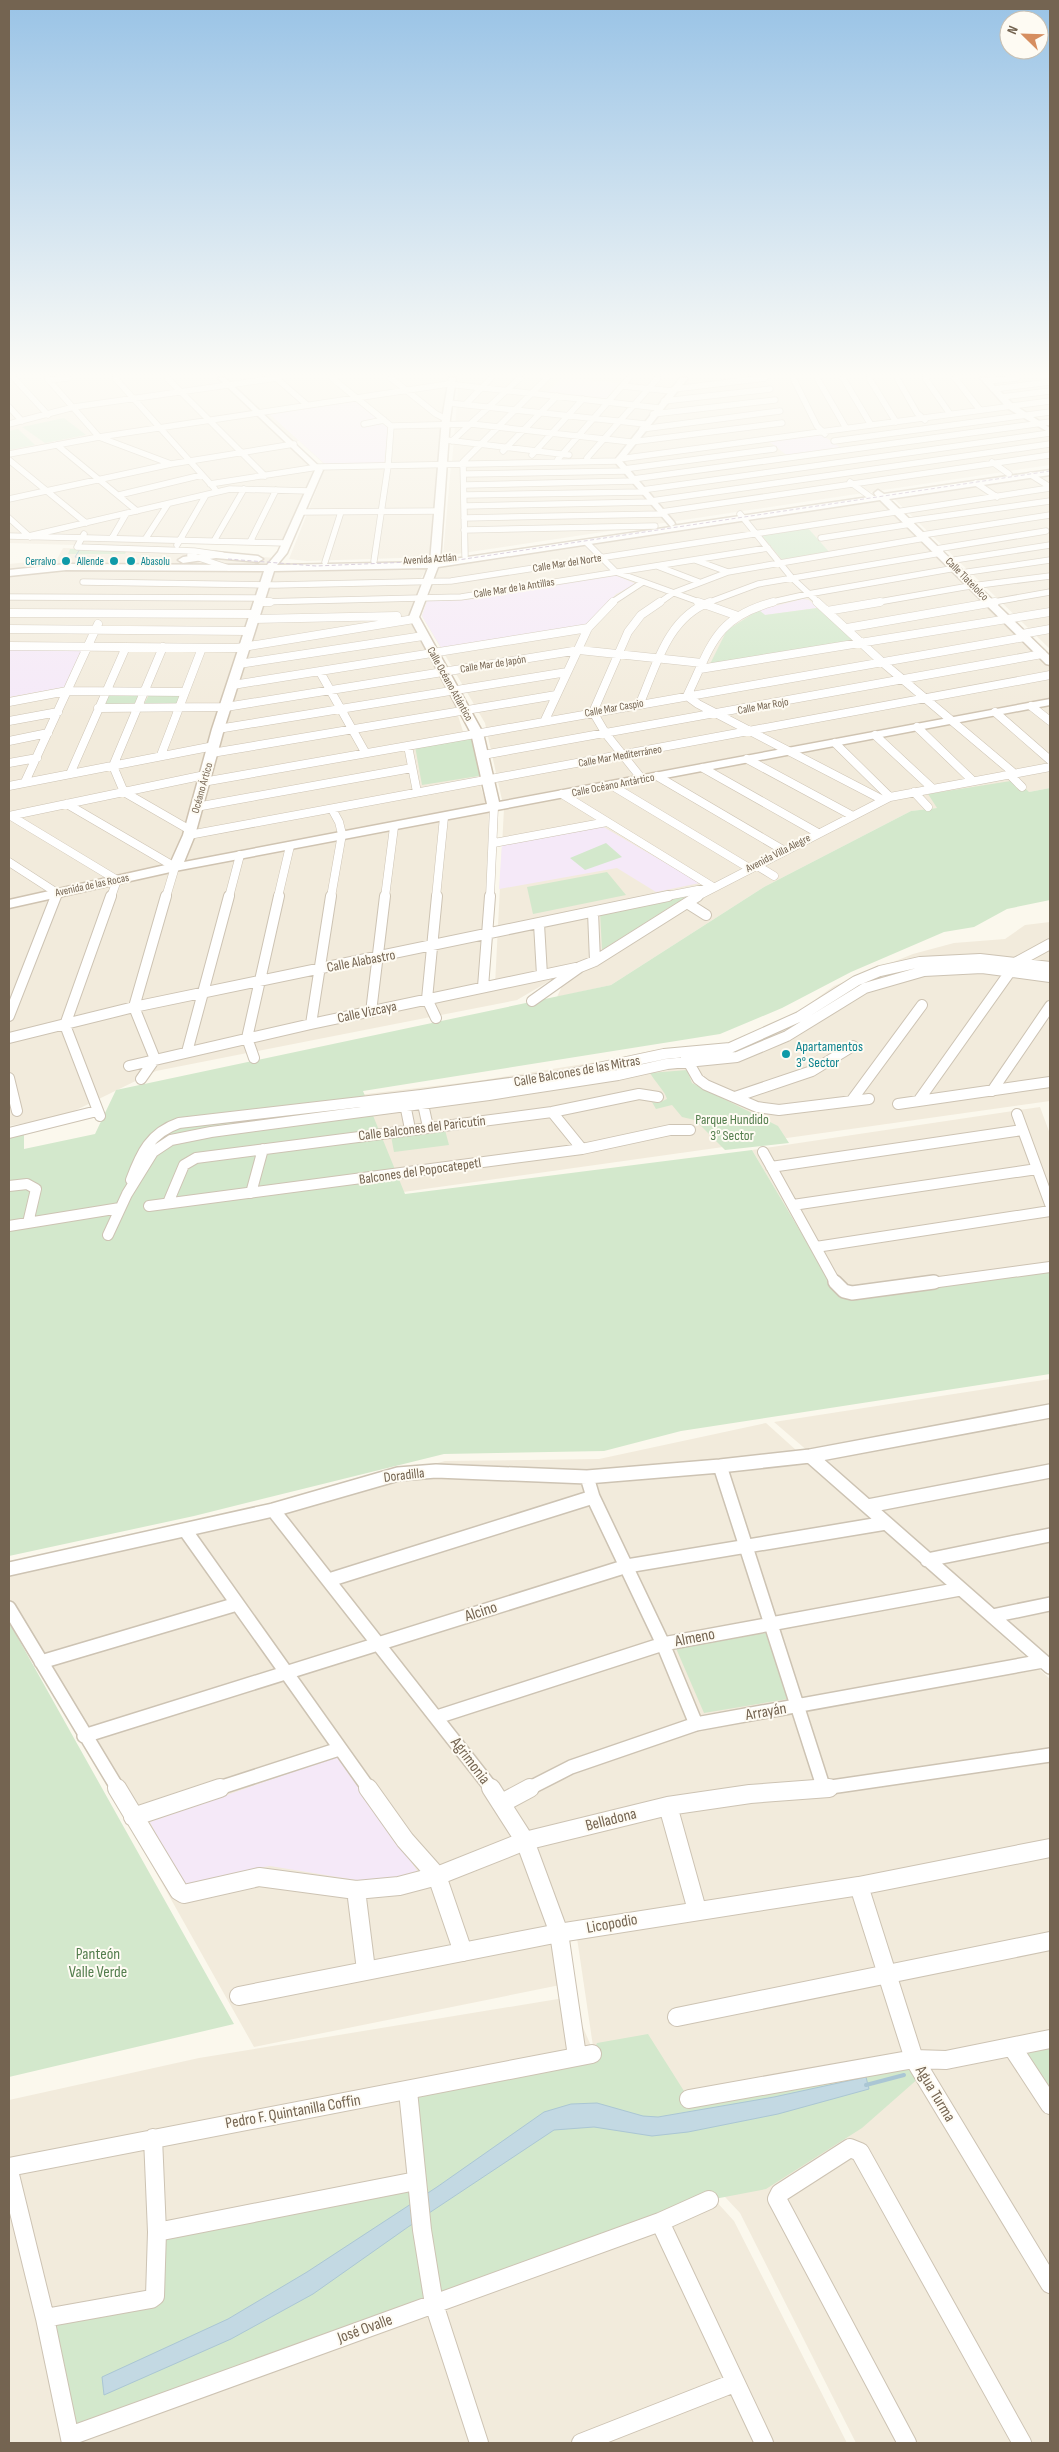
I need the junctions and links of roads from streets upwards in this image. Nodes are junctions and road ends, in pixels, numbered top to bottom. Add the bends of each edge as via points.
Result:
1 (40, 492) edge
2 (49, 492) edge
3 (126, 492) edge
4 (216, 492) edge
5 (242, 492) edge
6 (275, 492) edge
7 (309, 492) edge
8 (384, 492) edge
9 (441, 492) edge
10 (580, 492) edge
11 (644, 492) edge
12 (716, 492) edge
13 (790, 492) edge
14 (869, 492) edge
15 (897, 492) edge
16 (903, 492) edge
17 (989, 492) edge
18 (1019, 492) edge
19 (119, 494) joint
20 (206, 495) junction
21 (465, 495) joint
22 (875, 496) junction
23 (994, 496) junction
24 (9, 499) edge
25 (733, 501) junction
26 (1050, 501) edge
27 (652, 502) junction
28 (168, 504) junction
29 (465, 506) junction
30 (1010, 507) junction
31 (897, 510) junction
32 (137, 511) junction
33 (382, 511) junction
34 (440, 511) junction
35 (300, 512) junction
36 (341, 512) junction
37 (662, 513) junction
38 (126, 514) junction
39 (747, 515) junction
40 (1050, 516) edge
41 (9, 518) edge
42 (464, 518) junction
43 (1028, 519) junction
44 (86, 523) junction
45 (909, 523) junction
46 (671, 524) junction
47 (808, 524) junction
48 (655, 526) junction
49 (464, 530) junction
50 (86, 531) dead end
51 (1048, 532) edge
52 (756, 533) junction
53 (9, 536) edge
54 (30, 537) junction
55 (923, 537) junction
56 (81, 538) junction
57 (112, 538) junction
58 (146, 538) junction
59 (180, 540) junction
60 (214, 541) junction
61 (250, 542) junction
62 (285, 543) junction
63 (587, 543) junction
64 (1050, 545) edge
65 (828, 546) junction
66 (134, 548) junction
67 (768, 548) junction
68 (174, 550) junction
69 (938, 551) junction
70 (222, 555) junction
71 (465, 556) junction
72 (600, 557) junction
73 (197, 558) junction
74 (694, 559) junction
75 (1050, 560) edge
76 (276, 561) junction
77 (374, 561) junction
78 (948, 561) junction
79 (326, 562) junction
80 (435, 562) junction
81 (780, 562) junction
82 (655, 566) junction
83 (89, 567) junction
84 (134, 568) junction
85 (229, 568) junction
86 (959, 571) junction
87 (616, 572) junction
88 (728, 572) junction
89 (9, 573) edge
90 (1050, 576) edge
91 (792, 578) junction
92 (83, 582) junction
93 (143, 582) junction
94 (428, 582) junction
95 (643, 582) junction
96 (699, 582) junction
97 (264, 584) junction
98 (974, 587) junction
99 (1050, 592) edge
100 (673, 593) junction
101 (809, 594) junction
102 (9, 597) edge
103 (76, 597) junction
104 (111, 598) junction
105 (138, 598) junction
106 (420, 598) junction
107 (259, 600) junction
108 (989, 602) junction
109 (704, 604) junction
110 (827, 611) junction
111 (1050, 612) edge
112 (9, 613) edge
113 (104, 613) junction
114 (132, 613) junction
115 (254, 616) junction
116 (738, 616) junction
117 (414, 617) junction
118 (397, 619) junction
119 (1008, 619) junction
120 (588, 628) junction
121 (847, 628) junction
122 (9, 629) edge
123 (1050, 629) edge
124 (96, 630) junction
125 (124, 630) junction
126 (248, 631) junction
127 (423, 636) junction
128 (1024, 636) junction
129 (863, 644) junction
130 (9, 646) edge
131 (244, 646) junction
132 (88, 647) junction
133 (126, 647) junction
134 (163, 647) junction
135 (202, 648) junction
136 (579, 650) junction
137 (434, 654) junction
138 (616, 654) junction
139 (1046, 654) edge
140 (658, 658) junction
141 (882, 662) junction
142 (1050, 662) edge
143 (239, 664) junction
144 (701, 666) junction
145 (320, 672) junction
146 (443, 672) junction
147 (567, 672) junction
148 (1050, 676) edge
149 (904, 680) junction
150 (233, 685) junction
151 (332, 690) junction
152 (456, 691) junction
153 (67, 692) junction
154 (105, 692) junction
155 (144, 692) junction
156 (186, 692) junction
157 (556, 695) junction
158 (687, 696) junction
159 (927, 699) junction
160 (9, 702) edge
161 (1050, 702) edge
162 (640, 703) junction
163 (1031, 706) junction
164 (226, 707) junction
165 (98, 708) junction
166 (138, 708) junction
167 (179, 708) junction
168 (342, 710) junction
169 (466, 711) junction
170 (58, 712) junction
171 (593, 712) junction
172 (995, 712) junction
173 (717, 714) junction
174 (545, 720) junction
175 (9, 721) edge
176 (953, 721) junction
177 (1050, 721) edge
178 (917, 728) junction
179 (218, 729) junction
180 (352, 730) junction
181 (750, 731) junction
182 (48, 733) junction
183 (477, 733) junction
184 (606, 734) junction
185 (875, 735) junction
186 (9, 741) edge
187 (835, 743) junction
188 (408, 746) junction
189 (213, 750) junction
190 (790, 751) junction
191 (365, 752) junction
192 (161, 755) junction
193 (483, 756) junction
194 (623, 756) junction
195 (37, 758) junction
196 (746, 759) junction
197 (1050, 760) edge
198 (9, 763) edge
199 (113, 766) junction
200 (1050, 767) edge
201 (412, 768) junction
202 (703, 768) junction
203 (70, 774) junction
204 (1012, 774) junction
205 (657, 776) junction
206 (204, 778) junction
207 (487, 780) junction
208 (642, 780) junction
209 (973, 781) junction
210 (25, 782) junction
211 (610, 785) junction
212 (9, 786) edge
213 (1022, 787) dead end
214 (932, 788) junction
215 (124, 792) junction
216 (417, 792) junction
217 (914, 792) junction
218 (562, 794) junction
219 (887, 798) junction
220 (67, 804) junction
221 (196, 806) junction
222 (494, 807) junction
223 (928, 807) dead end
224 (332, 809) junction
225 (851, 815) junction
226 (10, 816) edge
227 (444, 817) junction
228 (607, 822) junction
229 (394, 827) junction
230 (189, 832) junction
231 (818, 833) junction
232 (342, 836) junction
233 (494, 843) junction
234 (290, 846) junction
235 (783, 850) junction
236 (240, 855) junction
237 (9, 862) edge
238 (175, 867) junction
239 (752, 867) junction
240 (774, 876) dead end
241 (117, 880) junction
242 (713, 886) junction
243 (57, 892) junction
244 (9, 904) edge
245 (687, 904) junction
246 (593, 912) junction
247 (706, 915) dead end
248 (539, 924) junction
249 (487, 935) junction
250 (1050, 944) edge
251 (432, 947) junction
252 (377, 957) junction
253 (595, 960) junction
254 (1013, 966) junction
255 (580, 967) junction
256 (922, 967) junction
257 (1050, 967) edge
258 (319, 969) junction
259 (542, 975) junction
260 (1050, 977) edge
261 (262, 980) junction
262 (856, 981) junction
263 (483, 987) junction
264 (865, 988) junction
265 (202, 994) junction
266 (426, 999) junction
267 (532, 1001) dead end
268 (922, 1005) dead end
269 (1050, 1006) edge
270 (134, 1007) junction
271 (371, 1012) junction
272 (9, 1016) edge
273 (436, 1018) dead end
274 (312, 1024) junction
275 (65, 1025) junction
276 (9, 1038) edge
277 (247, 1038) junction
278 (852, 1046) dead end
279 (187, 1052) junction
280 (698, 1057) junction
281 (254, 1058) dead end
282 (686, 1058) junction
283 (155, 1059) junction
284 (128, 1066) dead end
285 (9, 1078) edge
286 (141, 1079) dead end
287 (1050, 1082) edge
288 (706, 1085) junction
289 (992, 1091) junction
290 (658, 1097) dead end
291 (735, 1097) junction
292 (421, 1099) junction
293 (869, 1099) dead end
294 (852, 1100) junction
295 (919, 1100) junction
296 (404, 1101) junction
297 (898, 1104) dead end
298 (17, 1111) dead end
299 (552, 1112) junction
300 (1017, 1114) dead end
301 (428, 1127) junction
302 (410, 1129) junction
303 (690, 1130) dead end
304 (1022, 1130) junction
305 (9, 1133) edge
306 (263, 1149) junction
307 (582, 1149) junction
308 (763, 1152) dead end
309 (771, 1167) junction
310 (1037, 1169) junction
311 (9, 1186) edge
312 (251, 1193) junction
313 (168, 1203) junction
314 (1050, 1204) edge
315 (793, 1205) junction
316 (149, 1206) dead end
317 (120, 1208) junction
318 (1050, 1211) edge
319 (28, 1223) junction
320 (9, 1226) edge
321 (108, 1235) dead end
322 (816, 1247) junction
323 (1050, 1266) edge
324 (1050, 1411) edge
325 (810, 1456) junction
326 (720, 1466) junction
327 (1050, 1470) edge
328 (587, 1477) junction
329 (593, 1497) junction
330 (868, 1506) junction
331 (273, 1510) junction
332 (886, 1523) junction
333 (185, 1530) junction
334 (1050, 1535) edge
335 (747, 1546) junction
336 (927, 1560) junction
337 (627, 1566) junction
338 (9, 1569) edge
339 (329, 1580) junction
340 (960, 1589) junction
341 (237, 1604) junction
342 (1050, 1604) edge
343 (9, 1608) edge
344 (992, 1616) junction
345 (772, 1622) junction
346 (381, 1644) junction
347 (663, 1644) junction
348 (40, 1662) junction
349 (1047, 1664) edge
350 (286, 1674) junction
351 (796, 1706) junction
352 (437, 1717) junction
353 (696, 1724) junction
354 (84, 1736) junction
355 (339, 1749) junction
356 (1050, 1756) edge
357 (824, 1789) junction
358 (502, 1803) junction
359 (668, 1806) junction
360 (133, 1817) junction
361 (525, 1841) junction
362 (1050, 1848) edge
363 (437, 1876) junction
364 (859, 1886) junction
365 (356, 1890) junction
366 (697, 1910) junction
367 (559, 1933) junction
368 (1050, 1941) edge
369 (463, 1952) junction
370 (366, 1970) junction
371 (888, 1974) junction
372 (239, 1996) dead end
373 (677, 2017) dead end
374 (1050, 2039) edge
375 (1012, 2048) junction
376 (585, 2055) joint
377 (914, 2059) junction
378 (408, 2091) junction
379 (689, 2099) dead end
380 (1050, 2105) edge
381 (153, 2138) junction
382 (9, 2167) edge
383 (9, 2171) edge
384 (417, 2188) junction
385 (709, 2200) dead end
386 (660, 2222) junction
387 (158, 2232) junction
388 (1050, 2284) edge
389 (434, 2304) junction
390 (45, 2318) junction
391 (734, 2383) junction
392 (71, 2439) edge
393 (479, 2443) edge
394 (581, 2443) edge
395 (764, 2443) edge
396 (908, 2443) edge
397 (1022, 2443) edge

1 - 24 street
2 - 44 street
3 - 19 street
4 - 20 street
5 - 60 street
6 - 61 street
7 - 35 street
8 - 33 street
9 - 34 street
10 - 21 street
11 - 27 street
12 - 27 street
13 - 25 street
14 - 22 street
15 - 22 street, Avenida Aztlán
16 - 22 street, Avenida Aztlán
17 - 23 street
18 - 23 street, Calle Mar del Norte
19 - 32 street
20 - 28 street
20 - 59 street
21 - 29 street
22 - 31 street, Calle Tlatelolco
22 - 39 street, Avenida Aztlán
23 - 30 street
23 - 31 street, Calle Mar del Norte
25 - 37 street
25 - 39 street
26 - 30 street
27 - 29 street
27 - 37 street
28 - 32 street
28 - 58 street
29 - 42 street
30 - 43 street
30 - 45 street
31 - 45 street, Calle Tlatelolco
31 - 47 street, Calle Mar del Norte
32 - 38 street
33 - 34 street
33 - 36 street
33 - 77 street
34 - 80 street
35 - 36 street
35 - 62 street
36 - 79 street
37 - 42 street
37 - 46 street
38 - 44 street
38 - 57 street
39 - 46 street, Avenida Aztlán
39 - 52 street
39 - 63 street, Avenida Aztlán
40 - 43 street
41 - 54 street
42 - 49 street
43 - 51 street
43 - 55 street
44 - 54 street
45 - 55 street, Calle Tlatelolco
45 - 65 street
46 - 48 street, Avenida Aztlán
47 - 52 street, Calle Mar del Norte
47 - 65 street
48 - 49 street
48 - 71 street, Avenida Aztlán
49 - 71 street
50 - 56 street
51 - 69 street
52 - 67 street
52 - 72 street, Calle Mar del Norte
53 - 54 street
54 - 56 street
55 - 65 street
55 - 69 street, Calle Tlatelolco
56 - 57 street
56 - 66 street via 77,547
57 - 58 street
58 - 59 street
59 - 60 street
59 - 68 street
60 - 61 street
61 - 62 street
62 - 76 street
63 - 72 street
63 - 80 street, Avenida Aztlán
64 - 78 street
65 - 81 street
66 - 68 street
66 - 73 street via 182,553
67 - 74 street, Calle Mar de la Antillas
67 - 81 street
68 - 70 street
69 - 78 street, Calle Tlatelolco
69 - 91 street
70 - 73 street, Avenida Aztlán
70 - 76 street, Avenida Aztlán via 275,556
71 - 80 street, Avenida Aztlán
72 - 87 street
72 - 94 street, Calle Mar del Norte
73 - 84 street, Avenida Aztlán
73 - 85 street
74 - 82 street, Calle Mar de la Antillas
74 - 88 street
75 - 86 street
76 - 79 street, Avenida Aztlán
76 - 80 street, Avenida Aztlán
76 - 85 street, Avenida Aztlán
76 - 97 street, Océano Ártico
77 - 79 street, Avenida Aztlán
77 - 80 street, Avenida Aztlán
78 - 86 street, Calle Tlatelolco
80 - 94 street
81 - 88 street
81 - 91 street
82 - 87 street, Calle Mar de la Antillas
82 - 96 street
83 - 84 street, Avenida Aztlán
83 - 89 street, Avenida Aztlán
83 - 92 street
84 - 85 street, Avenida Aztlán
86 - 98 street, Calle Tlatelolco
86 - 101 street
87 - 95 street
87 - 106 street, Calle Mar de la Antillas via 461,597
88 - 96 street
90 - 98 street
91 - 101 street
91 - 109 street via 744,589
92 - 93 street, Calle Mar del Norte
92 - 103 street
93 - 97 street, Calle Mar del Norte
93 - 105 street
94 - 97 street, Calle Mar del Norte
94 - 106 street
95 - 100 street
95 - 120 street via 611,603
96 - 100 street
97 - 107 street, Océano Ártico
98 - 108 street, Calle Tlatelolco
98 - 110 street
99 - 108 street
100 - 109 street
100 - 138 street via 641,615
101 - 110 street
101 - 116 street via 770,603
102 - 103 street, Calle Mar de la Antillas
103 - 104 street, Calle Mar de la Antillas
104 - 105 street, Calle Mar de la Antillas
104 - 113 street
105 - 107 street, Calle Mar de la Antillas
105 - 114 street
106 - 107 street, Calle Mar de la Antillas
106 - 117 street
107 - 115 street, Océano Ártico
108 - 119 street, Calle Tlatelolco
108 - 121 street
109 - 116 street
109 - 140 street via 677,624
110 - 121 street
111 - 119 street, Calle Mar de Japón
112 - 113 street
113 - 114 street
113 - 124 street
114 - 115 street
114 - 125 street
115 - 118 street
115 - 126 street, Océano Ártico
116 - 144 street via 721,629
117 - 118 street
117 - 127 street, Calle Océano Atlántico
118 - 131 street
119 - 128 street, Calle Tlatelolco
119 - 129 street, Calle Mar de Japón
120 - 136 street
120 - 137 street
121 - 129 street
122 - 124 street
123 - 128 street, Calle Mar Caspio
124 - 125 street
124 - 132 street
125 - 126 street
126 - 131 street, Océano Ártico
127 - 137 street, Calle Océano Atlántico
127 - 143 street
128 - 139 street, Calle Tlatelolco
128 - 141 street, Calle Mar Caspio
129 - 141 street
129 - 144 street, Calle Mar de Japón
130 - 132 street
131 - 135 street
131 - 143 street, Océano Ártico
132 - 133 street
132 - 153 street
133 - 134 street
133 - 154 street
134 - 135 street
134 - 155 street
135 - 156 street
136 - 138 street, Calle Mar de Japón
136 - 146 street, Calle Mar de Japón
136 - 147 street
137 - 145 street
137 - 146 street, Calle Océano Atlántico
138 - 140 street, Calle Mar de Japón
138 - 171 street
139 - 142 street, Calle Tlatelolco
139 - 149 street, Calle Mar Rojo
140 - 144 street, Calle Mar de Japón
140 - 162 street
141 - 149 street
141 - 158 street, Calle Mar Caspio
143 - 150 street, Océano Ártico
144 - 158 street
145 - 150 street
145 - 151 street
146 - 151 street, Calle Mar de Japón
146 - 152 street, Calle Océano Atlántico
147 - 152 street
147 - 157 street
148 - 159 street, Calle Mar Mediterráneo
149 - 159 street
149 - 173 street, Calle Mar Rojo
150 - 164 street, Océano Ártico
151 - 164 street, Calle Mar de Japón
151 - 168 street
152 - 168 street
152 - 169 street, Calle Océano Atlántico
153 - 154 street
153 - 160 street
153 - 170 street
154 - 155 street
154 - 165 street
155 - 156 street
155 - 166 street
156 - 167 street
157 - 169 street
157 - 174 street
158 - 162 street, Calle Mar Caspio
158 - 173 street
159 - 176 street
159 - 181 street, Calle Mar Mediterráneo
161 - 163 street, Calle Océano Antártico
162 - 171 street, Calle Mar Caspio
163 - 172 street, Calle Océano Antártico
163 - 177 street
164 - 167 street, Calle Mar de Japón
164 - 179 street, Océano Ártico
165 - 166 street, Calle Mar de Japón
165 - 203 street
166 - 167 street, Calle Mar de Japón
166 - 199 street
167 - 192 street
168 - 179 street
168 - 180 street
169 - 180 street
169 - 183 street, Calle Océano Atlántico
170 - 175 street
170 - 182 street
171 - 174 street, Calle Mar Caspio
171 - 184 street
172 - 176 street, Calle Océano Antártico
172 - 197 street
173 - 181 street
173 - 184 street, Calle Mar Rojo
174 - 183 street, Calle Mar Caspio
176 - 178 street, Calle Océano Antártico
176 - 204 street
178 - 185 street, Calle Océano Antártico
178 - 209 street
179 - 189 street, Océano Ártico
180 - 189 street
180 - 191 street
181 - 190 street
181 - 194 street, Calle Mar Mediterráneo
182 - 186 street
182 - 195 street
183 - 188 street, Calle Mar Caspio
183 - 193 street, Calle Océano Atlántico
184 - 193 street, Calle Mar Rojo
184 - 194 street
185 - 187 street, Calle Océano Antártico
185 - 214 street
187 - 190 street, Calle Océano Antártico
187 - 219 street
188 - 191 street, Calle Mar Caspio
188 - 201 street
189 - 192 street
189 - 206 street, Océano Ártico
190 - 196 street, Calle Océano Antártico
190 - 219 street
191 - 206 street, Calle Mar Caspio
192 - 199 street
193 - 207 street, Calle Océano Atlántico
194 - 207 street, Calle Mar Mediterráneo
194 - 208 street
195 - 198 street
195 - 210 street
196 - 202 street, Calle Océano Antártico
196 - 225 street
199 - 203 street
199 - 215 street
200 - 204 street, Avenida Villa Alegre
201 - 216 street
201 - 221 street
202 - 205 street, Calle Océano Antártico
202 - 231 street
203 - 210 street
204 - 209 street, Avenida Villa Alegre
204 - 213 street
205 - 208 street, Calle Océano Antártico
205 - 235 street
206 - 215 street, Calle Mar Caspio
206 - 221 street, Océano Ártico
207 - 216 street, Calle Mar Mediterráneo
207 - 222 street, Calle Océano Atlántico
208 - 211 street, Calle Océano Antártico
209 - 214 street, Avenida Villa Alegre
210 - 212 street
211 - 218 street, Calle Océano Antártico
211 - 239 street
214 - 217 street, Avenida Villa Alegre
215 - 220 street, Calle Mar Caspio
215 - 230 street
216 - 224 street, Calle Mar Mediterráneo
217 - 219 street, Avenida Villa Alegre
217 - 223 street
218 - 222 street, Calle Océano Antártico
218 - 228 street
219 - 225 street, Avenida Villa Alegre
220 - 226 street, Calle Mar Caspio
220 - 238 street
221 - 230 street, Océano Ártico
222 - 227 street, Calle Océano Antártico
222 - 233 street, Calle Océano Atlántico
224 - 230 street, Calle Mar Mediterráneo
224 - 232 street via 342,827
225 - 231 street, Avenida Villa Alegre
226 - 241 street
227 - 229 street, Calle Océano Antártico
227 - 251 street
228 - 233 street
228 - 242 street
229 - 232 street, Calle Océano Antártico
229 - 252 street
230 - 238 street, Océano Ártico
231 - 235 street, Avenida Villa Alegre
232 - 234 street, Calle Océano Antártico
232 - 258 street
233 - 249 street, Calle Océano Atlántico
234 - 236 street, Calle Océano Antártico
234 - 261 street
235 - 239 street, Avenida Villa Alegre
236 - 238 street, Calle Océano Antártico
236 - 265 street
237 - 243 street
238 - 241 street, Avenida de las Rocas
238 - 270 street, Océano Ártico
239 - 240 street
239 - 242 street, Avenida Villa Alegre
241 - 243 street, Avenida de las Rocas
241 - 275 street
242 - 245 street, Avenida Villa Alegre
242 - 246 street, Calle Alabastro
243 - 244 street, Avenida de las Rocas
243 - 272 street
245 - 247 street
245 - 253 street, Avenida Villa Alegre
246 - 248 street, Calle Alabastro
246 - 253 street
248 - 249 street, Calle Alabastro
248 - 259 street
249 - 251 street, Calle Alabastro
249 - 263 street, Calle Océano Atlántico
250 - 254 street
251 - 252 street, Calle Alabastro
251 - 266 street
252 - 258 street, Calle Alabastro
252 - 271 street
253 - 255 street, Avenida Villa Alegre
254 - 256 street, Calle Balcones de las Mitras
254 - 257 street, Calle Balcones de las Mitras
254 - 260 street, Calle Balcones de las Mitras
254 - 295 street
255 - 259 street, Calle Vizcaya
255 - 267 street, Avenida Villa Alegre
256 - 262 street, Calle Balcones de las Mitras via 880,971
256 - 264 street, Calle Balcones de las Mitras
258 - 261 street, Calle Alabastro
258 - 274 street
259 - 263 street, Calle Vizcaya
261 - 265 street, Calle Alabastro
261 - 277 street
262 - 264 street
262 - 280 street, Calle Balcones de las Mitras via 799,1017 743,1044
263 - 266 street, Calle Vizcaya
264 - 280 street, Calle Balcones de las Mitras via 825,1014 758,1049 737,1056
265 - 270 street, Calle Alabastro
265 - 279 street
266 - 271 street, Calle Vizcaya
266 - 273 street
268 - 294 street
269 - 289 street
270 - 275 street, Calle Alabastro
270 - 283 street
271 - 274 street, Calle Vizcaya
274 - 277 street, Calle Vizcaya
275 - 276 street, Calle Alabastro
275 - 305 street via 98,1114
277 - 279 street, Calle Vizcaya
277 - 281 street
278 - 291 street via 840,1057
279 - 283 street, Calle Vizcaya
280 - 282 street, Calle Balcones de las Mitras
280 - 288 street via 706,1075
282 - 288 street via 698,1079
282 - 292 street, Calle Balcones de las Mitras via 666,1059 618,1075
283 - 284 street, Calle Vizcaya
283 - 286 street
285 - 298 street
287 - 289 street
288 - 291 street
289 - 295 street
290 - 299 street, Calle Balcones del Paricutín via 639,1094
291 - 294 street via 771,1110
292 - 296 street, Calle Balcones de las Mitras
292 - 301 street
293 - 294 street
295 - 297 street
296 - 302 street
296 - 317 street, Calle Balcones de las Mitras via 171,1140 153,1152
299 - 301 street, Calle Balcones del Paricutín
299 - 307 street
300 - 304 street
301 - 302 street, Calle Balcones del Paricutín
302 - 306 street, Calle Balcones del Paricutín
303 - 307 street, Balcones del Popocatepetl via 670,1130
304 - 309 street
304 - 310 street
306 - 312 street
306 - 313 street, Calle Balcones del Paricutín via 186,1162
307 - 312 street, Balcones del Popocatepetl
308 - 309 street
309 - 315 street
310 - 314 street
310 - 315 street
311 - 319 street via 35,1186
312 - 313 street, Balcones del Popocatepetl
313 - 316 street, Balcones del Popocatepetl
315 - 322 street
317 - 319 street
317 - 321 street, Calle Balcones de las Mitras
318 - 322 street
319 - 320 street
322 - 323 street via 838,1287 852,1293
324 - 325 street, Doradilla
325 - 326 street, Doradilla
325 - 330 street
326 - 328 street, Doradilla
326 - 335 street
327 - 330 street
328 - 329 street
328 - 331 street, Doradilla via 436,1471 398,1474
329 - 337 street
329 - 339 street
330 - 332 street
331 - 333 street, Doradilla
331 - 339 street, Agrimonia
332 - 335 street, Alcino
332 - 336 street
333 - 338 street, Doradilla
333 - 341 street
334 - 336 street
335 - 337 street, Alcino
335 - 345 street
336 - 340 street
337 - 346 street, Alcino
337 - 347 street
339 - 346 street, Agrimonia
340 - 344 street
340 - 345 street, Almeno
341 - 348 street
341 - 350 street
342 - 344 street
343 - 348 street
344 - 349 street
345 - 347 street, Almeno
345 - 351 street
346 - 350 street, Alcino
346 - 352 street, Agrimonia
347 - 352 street, Almeno
347 - 353 street
348 - 354 street
349 - 351 street, Arrayán
350 - 354 street, Alcino
350 - 355 street
351 - 353 street, Arrayán
351 - 357 street
352 - 358 street, Agrimonia
353 - 358 street, Arrayán via 571,1767
354 - 360 street
355 - 360 street
355 - 363 street via 405,1840
356 - 357 street, Belladona
357 - 359 street, Belladona via 750,1794
358 - 361 street, Agrimonia
359 - 361 street, Belladona
359 - 366 street
360 - 365 street, Belladona via 181,1893 259,1877
361 - 363 street, Belladona
361 - 367 street, Agrimonia
362 - 364 street, Licopodio
363 - 365 street, Belladona via 398,1886
363 - 369 street
364 - 366 street, Licopodio
364 - 371 street, Agua Turma
365 - 370 street
366 - 367 street, Licopodio
367 - 369 street, Licopodio
367 - 376 street, Agrimonia
368 - 371 street
369 - 370 street, Licopodio
370 - 372 street, Licopodio
371 - 373 street
371 - 377 street, Agua Turma
374 - 375 street
375 - 377 street via 946,2060
375 - 380 street
376 - 378 street, Pedro F. Quintanilla Coffin
377 - 379 street
377 - 388 street, Agua Turma
378 - 381 street, Pedro F. Quintanilla Coffin
378 - 384 street
381 - 382 street, Pedro F. Quintanilla Coffin
381 - 387 street
383 - 390 street
384 - 387 street
384 - 389 street
385 - 386 street, José Ovalle
386 - 389 street, José Ovalle
386 - 391 street
387 - 390 street via 157,2291 152,2299
389 - 392 street, José Ovalle
389 - 393 street
390 - 392 street
391 - 394 street
391 - 395 street
396 - 397 street via 777,2198 780,2193 854,2148 860,2152

